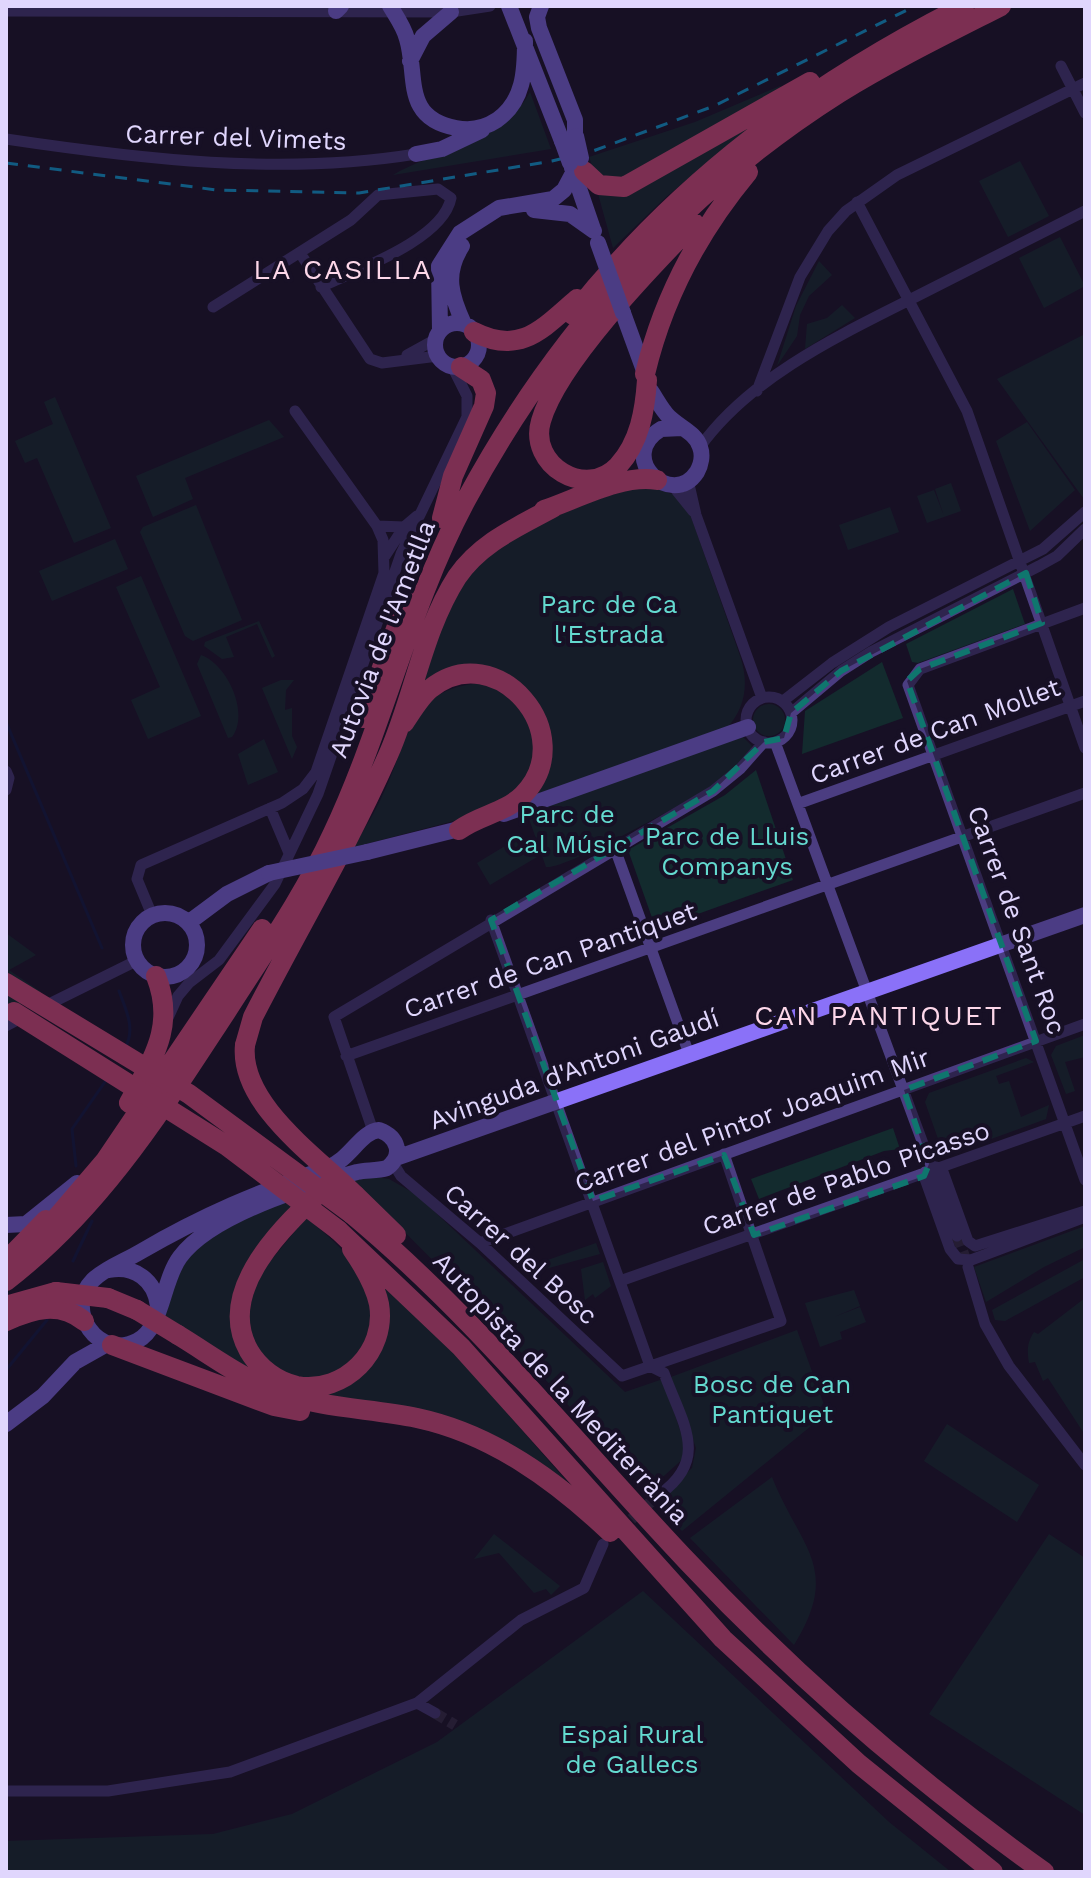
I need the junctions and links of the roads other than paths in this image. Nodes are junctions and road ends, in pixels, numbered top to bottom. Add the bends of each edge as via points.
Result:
1 (490, 6) edge
2 (512, 6) edge
3 (541, 6) edge
4 (964, 6) edge
5 (1001, 6) edge
6 (338, 8) edge
7 (391, 8) edge
8 (6, 11) edge
9 (451, 12) junction
10 (539, 28) junction
11 (525, 41) junction
12 (896, 60) junction
13 (410, 63) junction
14 (854, 64) junction
15 (1061, 66) dead end
16 (1085, 83) edge
17 (1073, 89) junction
18 (1085, 113) edge
19 (487, 126) junction
20 (571, 136) junction
21 (6, 139) edge
22 (416, 154) joint
23 (577, 166) junction
24 (748, 172) junction
25 (857, 202) junction
26 (1085, 211) edge
27 (594, 230) junction
28 (300, 253) junction
29 (602, 278) junction
30 (321, 287) junction
31 (909, 300) junction
32 (213, 307) dead end
33 (469, 328) junction
34 (438, 335) junction
35 (395, 361) junction
36 (451, 363) junction
37 (648, 382) junction
38 (757, 391) junction
39 (295, 411) dead end
40 (682, 428) junction
41 (656, 432) junction
42 (700, 447) junction
43 (672, 482) junction
44 (554, 507) junction
45 (1085, 512) edge
46 (420, 513) junction
47 (442, 518) junction
48 (377, 526) junction
49 (404, 527) junction
50 (1085, 529) edge
51 (385, 556) junction
52 (1022, 560) junction
53 (1026, 573) junction
54 (1085, 608) edge
55 (1042, 623) junction
56 (409, 632) junction
57 (762, 698) junction
58 (783, 701) junction
59 (1085, 701) edge
60 (1070, 706) junction
61 (791, 713) junction
62 (748, 727) junction
63 (397, 733) junction
64 (770, 742) junction
65 (1085, 748) edge
66 (934, 755) junction
67 (1085, 793) edge
68 (800, 803) junction
69 (270, 808) junction
70 (459, 830) junction
71 (964, 837) junction
72 (614, 846) junction
73 (289, 853) junction
74 (828, 885) junction
75 (1085, 905) edge
76 (152, 915) junction
77 (1085, 915) edge
78 (491, 920) junction
79 (188, 923) junction
80 (1000, 939) junction
81 (650, 948) junction
82 (136, 961) junction
83 (156, 976) junction
84 (6, 983) edge
85 (866, 987) junction
86 (519, 995) junction
87 (6, 1007) edge
88 (1085, 1024) edge
89 (6, 1026) edge
90 (163, 1031) junction
91 (1036, 1041) junction
92 (687, 1050) junction
93 (346, 1056) junction
94 (904, 1090) junction
95 (556, 1097) junction
96 (1085, 1116) edge
97 (1066, 1123) junction
98 (373, 1131) junction
99 (357, 1147) junction
100 (724, 1154) junction
101 (395, 1156) junction
102 (372, 1169) junction
103 (932, 1170) junction
104 (1085, 1180) edge
105 (331, 1182) junction
106 (77, 1183) junction
107 (593, 1201) junction
108 (1085, 1211) edge
109 (348, 1213) junction
110 (1085, 1217) edge
111 (6, 1225) edge
112 (754, 1235) junction
113 (480, 1243) junction
114 (6, 1263) edge
115 (968, 1267) tunnel mouth
116 (109, 1270) junction
117 (6, 1281) edge
118 (620, 1281) junction
119 (6, 1306) edge
120 (158, 1306) junction
121 (6, 1321) edge
122 (86, 1325) junction
123 (110, 1344) junction
124 (650, 1366) junction
125 (60, 1377) junction
126 (393, 1414) junction
127 (6, 1424) edge
128 (1085, 1465) edge
129 (660, 1494) tunnel mouth
130 (603, 1544) dead end
131 (638, 1551) junction
132 (417, 1703) junction
133 (435, 1713) tunnel mouth
134 (6, 1791) edge
135 (993, 1872) edge
136 (1044, 1872) edge

1 - 9 street
2 - 10 street
2 - 11 street
3 - 10 street
4 - 14 highway, Autovia de l'Ametlla
5 - 12 highway, Autovia de l'Ametlla
6 - 7 street
6 - 8 street
7 - 9 street
7 - 13 street via 407,36
9 - 13 street via 423,36
10 - 20 street via 575,120
11 - 19 street via 520,92
11 - 20 street
12 - 24 highway
12 - 56 highway, Autovia de l'Ametlla via 741,163 623,275 558,355 500,440 455,522
13 - 19 street via 412,90 435,120 457,128
14 - 23 highway via 803,84 624,187 599,185
14 - 29 highway, Autovia de l'Ametlla via 706,174
15 - 17 street
16 - 17 street
17 - 18 street
17 - 25 street via 897,175
19 - 22 street via 442,149
20 - 23 street, bridge
21 - 22 street, Carrer del Vimets via 148,160 362,163
23 - 27 street via 593,203
23 - 34 street via 553,199 499,208 460,233 439,266
24 - 37 highway via 699,236 682,268 652,345
24 - 37 highway via 623,300 552,395 539,434 549,462 573,478 593,480 612,471 641,425
25 - 31 street
25 - 38 street via 828,231 800,277
26 - 31 street
27 - 33 street via 577,217 548,210 502,217 484,226 462,245 452,265 450,290
27 - 37 street, bridge
28 - 30 street
28 - 30 street via 378,195 438,189 451,198 426,235
28 - 32 street
29 - 33 highway via 545,327 518,342 494,341
29 - 47 highway, Autovia de l'Ametlla via 520,385
30 - 35 street via 370,359
31 - 38 street via 806,357
31 - 52 street via 967,411
33 - 34 street via 449,325
33 - 36 street via 479,346 477,355
34 - 35 street
34 - 36 street
35 - 36 street
36 - 46 street via 467,396 467,417
36 - 47 highway via 481,380 485,400 453,476
37 - 40 street via 666,414
37 - 41 street
38 - 42 street via 719,422
39 - 48 street
40 - 41 street
40 - 42 street
41 - 43 street via 645,446 644,459
42 - 43 street via 699,468
43 - 44 highway via 644,478
43 - 57 street via 696,515
44 - 56 highway via 521,518 475,545 448,571
44 - 63 highway via 489,543 457,578 416,672
45 - 52 street
46 - 49 street
46 - 73 street via 318,794
47 - 114 highway, Autovia de l'Ametlla via 307,858 105,1161 57,1219
48 - 49 street
48 - 51 street
49 - 51 street
50 - 53 street via 1057,556
51 - 69 street via 384,573 316,772 303,789
52 - 53 street
52 - 58 street via 889,627
53 - 55 street
53 - 61 street via 871,652
54 - 55 street
55 - 60 street
55 - 66 street, Carrer de Sant Roc via 912,676 908,685
56 - 117 highway, Autovia de l'Ametlla via 333,833 292,907 123,1167 76,1220
57 - 58 street
57 - 62 street via 748,712
58 - 61 street
59 - 60 street, Carrer de Can Mollet
60 - 65 street
60 - 66 street, Carrer de Can Mollet
61 - 64 street via 789,731
62 - 64 street
62 - 70 street
63 - 70 highway via 430,689 452,677 497,678 522,694 534,710 543,733 541,758 524,794 502,811
63 - 109 highway, bridge via 359,822 253,1017 245,1045 248,1081
64 - 68 street
64 - 72 street via 713,791
66 - 68 street, Carrer de Can Mollet
66 - 71 street, Carrer de Sant Roc
67 - 71 street, Carrer de Can Pantiquet
68 - 74 street
69 - 73 street
69 - 76 street via 141,865 137,879
70 - 79 street, bridge via 269,873 227,894
71 - 74 street, Carrer de Can Pantiquet
71 - 80 street, Carrer de Sant Roc
72 - 78 street
72 - 81 street
73 - 90 street via 240,935 178,996
74 - 81 street, Carrer de Can Pantiquet
74 - 85 street
75 - 80 street, Avinguda d'Antoni Gaudí
76 - 79 street via 164,913
76 - 82 street via 136,930
77 - 80 street, Avinguda d'Antoni Gaudí
78 - 86 street
78 - 93 street via 334,1017
79 - 83 street via 197,939 190,966 174,976
80 - 85 street, Avinguda d'Antoni Gaudí
80 - 91 street, Carrer de Sant Roc
81 - 86 street, Carrer de Can Pantiquet
81 - 92 street
82 - 83 street
82 - 89 street
83 - 90 highway via 165,1000
84 - 109 highway, Autopista de la Mediterrània, bridge via 189,1094
85 - 92 street, Avinguda d'Antoni Gaudí
85 - 94 street
86 - 93 street, Carrer de Can Pantiquet
86 - 95 street
87 - 109 highway, Autopista de la Mediterrània, bridge
88 - 91 street, Carrer del Pintor Joaquim Mir
90 - 106 highway via 129,1103
91 - 94 street, Carrer del Pintor Joaquim Mir
91 - 97 street, Carrer de Sant Roc
92 - 95 street, Avinguda d'Antoni Gaudí
93 - 98 street
94 - 100 street, Carrer del Pintor Joaquim Mir
94 - 103 street
95 - 101 street, Avinguda d'Antoni Gaudí
95 - 107 street
96 - 97 street, Carrer de Pablo Picasso
97 - 103 street, Carrer de Pablo Picasso
97 - 104 street, Carrer de Sant Roc
98 - 99 street
98 - 101 street via 389,1134
99 - 102 street via 362,1164
99 - 116 street via 339,1163 212,1211
100 - 107 street, Carrer del Pintor Joaquim Mir
100 - 112 street
101 - 102 street
101 - 113 street, Carrer del Bosc via 401,1176
102 - 105 street
103 - 108 street via 963,1239 983,1246
103 - 110 street via 950,1249 958,1259 971,1260
103 - 112 street, Carrer de Pablo Picasso
105 - 109 highway via 266,1253 243,1295 240,1318 246,1346 265,1370 286,1383 311,1387 343,1378 359,1367 376,1339 376,1293
105 - 120 street via 210,1228 175,1264
106 - 111 street via 26,1224
106 - 114 highway
107 - 113 street, Carrer del Pintor Joaquim Mir
107 - 118 street
109 - 131 highway, Autopista de la Mediterrània
109 - 136 highway, Autopista de la Mediterrània via 448,1302 689,1563 851,1717 929,1785
112 - 118 street, Carrer de Pablo Picasso
112 - 124 street via 781,1321
113 - 124 street, Carrer del Bosc via 622,1376
115 - 128 street via 985,1324 1009,1366
116 - 120 street via 142,1276 152,1286
116 - 122 street via 86,1288 81,1304
118 - 124 street
119 - 126 highway, bridge via 56,1292 108,1298 281,1393
120 - 123 street via 145,1337 126,1345
121 - 122 highway via 62,1308
122 - 123 street
122 - 125 street
123 - 125 street via 75,1362
123 - 126 highway via 274,1406
124 - 129 street via 664,1373 691,1456 686,1471
125 - 127 street
126 - 131 highway via 460,1431 508,1453
130 - 132 street via 584,1588 539,1610
131 - 135 highway, Autopista de la Mediterrània via 723,1639 859,1764
132 - 133 street
132 - 134 street via 230,1772 108,1791

